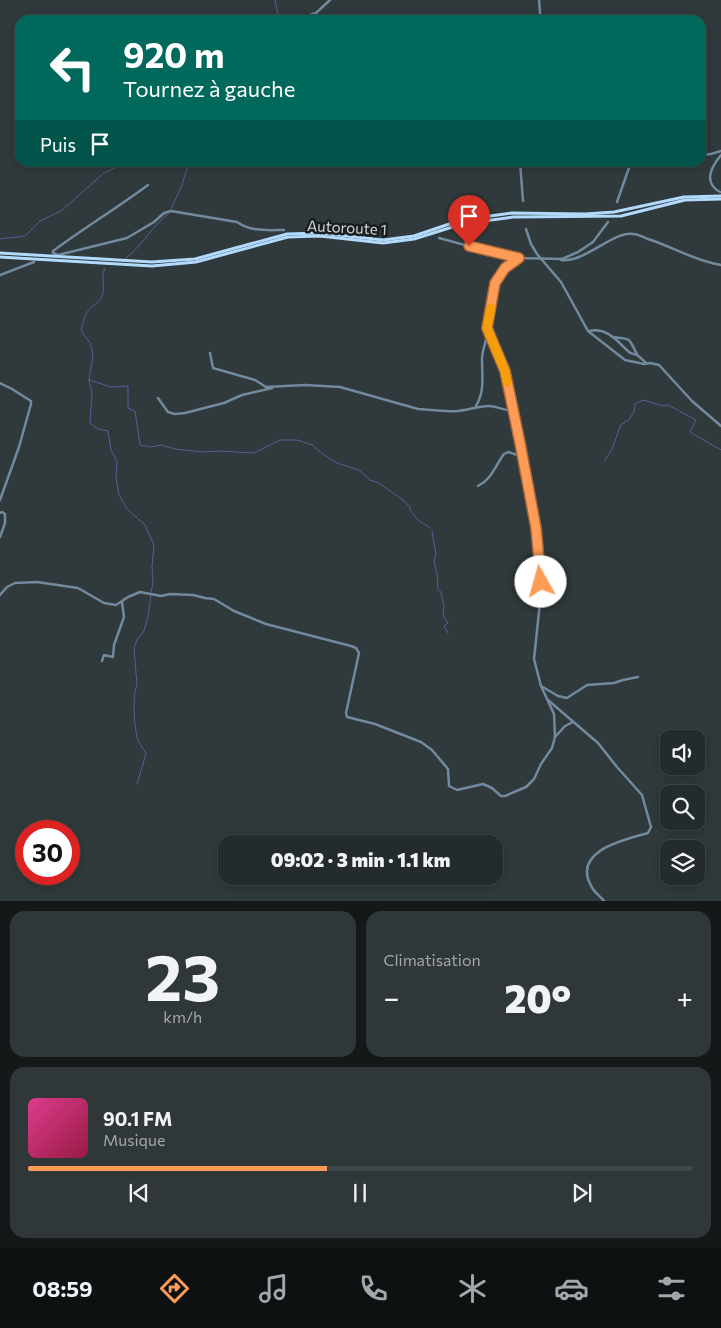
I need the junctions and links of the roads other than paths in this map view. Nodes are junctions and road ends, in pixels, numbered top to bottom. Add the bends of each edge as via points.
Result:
1 (330, 0) edge
2 (539, 0) edge
3 (310, 15) edge
4 (540, 15) edge
5 (721, 151) edge
6 (706, 154) edge
7 (721, 155) edge
8 (521, 167) edge
9 (629, 167) edge
10 (148, 185) dead end
11 (721, 196) edge
12 (524, 201) dead end
13 (618, 202) dead end
14 (608, 222) dead end
15 (284, 230) dead end
16 (526, 230) dead end
17 (439, 238) dead end
18 (0, 255) edge
19 (519, 258) junction
20 (542, 259) junction
21 (554, 260) junction
22 (34, 262) dead end
23 (721, 265) edge
24 (0, 275) edge
25 (487, 328) junction
26 (588, 331) junction
27 (611, 336) junction
28 (210, 353) dead end
29 (638, 355) junction
30 (647, 364) junction
31 (0, 383) edge
32 (274, 387) junction
33 (158, 398) dead end
34 (476, 406) junction
35 (512, 410) junction
36 (721, 426) edge
37 (522, 454) junction
38 (478, 486) dead end
39 (0, 500) edge
40 (0, 513) edge
41 (0, 537) edge
42 (0, 595) edge
43 (122, 602) junction
44 (102, 661) dead end
45 (638, 678) dead end
46 (541, 686) junction
47 (547, 699) junction
48 (573, 722) junction
49 (555, 737) junction
50 (604, 900) edge

1 - 3 street
2 - 4 street
5 - 6 street
7 - 11 street via 710,177 712,186
8 - 12 street
9 - 13 street
10 - 15 street via 53,253 58,255 127,238 171,211 229,220 255,230
11 - 18 main road, Autoroute 1 via 685,200 621,216 513,217 462,224 414,239 383,243 320,236 288,237 196,262 152,266
14 - 21 street via 585,248
16 - 20 street via 530,244
17 - 19 street
19 - 20 street
19 - 25 street via 505,268 495,283
20 - 21 street
20 - 26 street via 561,282
21 - 23 street via 576,258 616,238 633,234 692,258
22 - 24 street
25 - 34 street via 481,395
25 - 35 street via 505,371
26 - 27 street via 597,329
26 - 30 street via 626,360
27 - 29 street
27 - 29 street via 630,340
28 - 32 street via 213,368
29 - 30 street
30 - 36 street via 658,365
31 - 39 street via 31,401 19,448
32 - 33 street via 181,414 168,412
32 - 34 street via 340,387 418,409 456,411
34 - 35 street
35 - 37 street
37 - 38 street via 504,454 490,477
37 - 46 street via 536,528 541,582 534,659
40 - 41 street via 6,515 6,521
42 - 43 street via 11,584 33,581 78,588 108,604
43 - 44 street via 124,617 113,657 104,655
43 - 49 street via 140,592 211,598 266,624 356,648 358,660 346,715 421,742 448,769 449,786 457,790 483,784 505,796 526,787 552,748
45 - 46 street via 587,685 567,698
46 - 47 street
47 - 48 street
47 - 49 street via 554,714
48 - 49 street
48 - 50 street via 598,743 642,795 651,827 648,833 599,852 587,864 592,888

